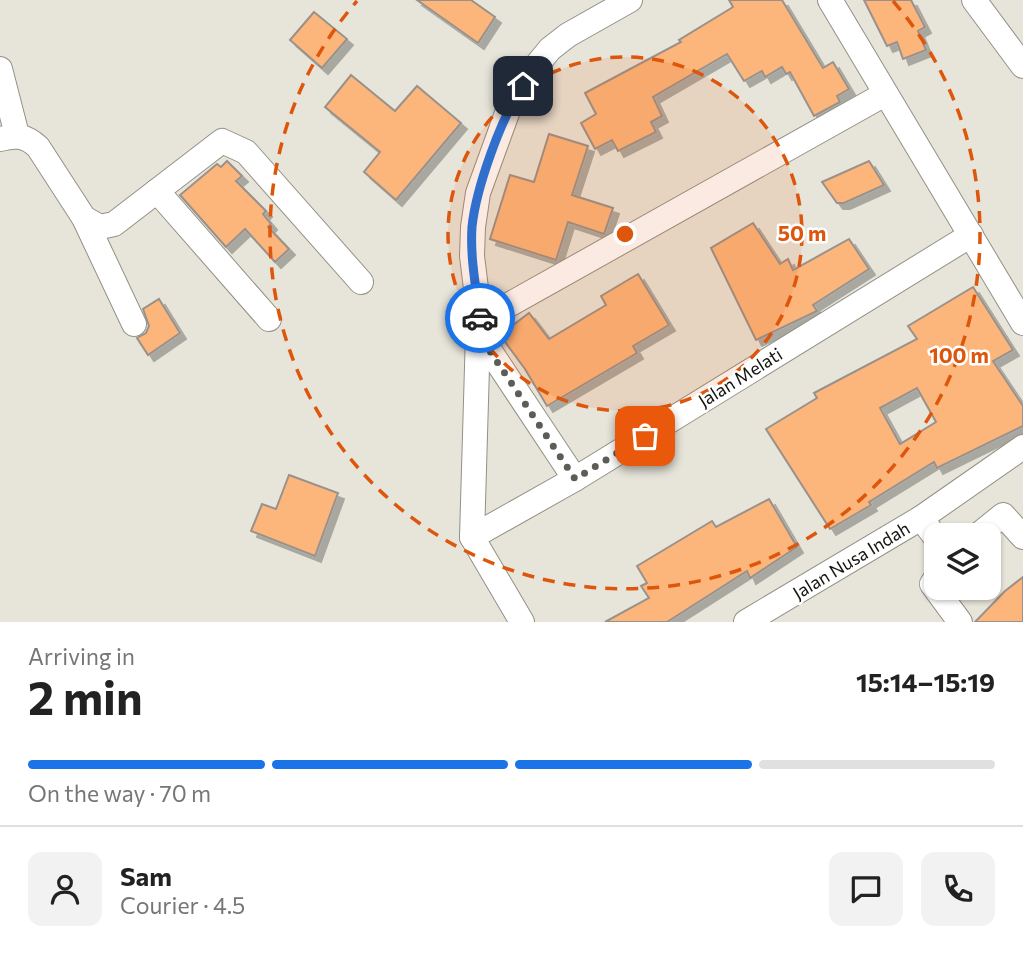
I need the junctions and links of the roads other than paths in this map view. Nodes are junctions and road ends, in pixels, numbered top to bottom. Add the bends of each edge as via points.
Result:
1 (630, 0) edge
2 (830, 0) edge
3 (974, 0) edge
4 (1023, 66) edge
5 (0, 69) edge
6 (885, 94) junction
7 (8, 137) edge
8 (157, 191) junction
9 (84, 218) junction
10 (971, 235) junction
11 (361, 282) dead end
12 (269, 319) dead end
13 (1023, 323) edge
14 (134, 324) dead end
15 (479, 327) junction
16 (1023, 447) edge
17 (575, 479) junction
18 (920, 518) junction
19 (924, 523) edge
20 (993, 523) edge
21 (472, 537) junction
22 (1023, 537) edge
23 (944, 600) edge
24 (522, 622) edge
25 (746, 622) edge
26 (960, 622) edge

1 - 15 street via 550,49 510,105 478,193 472,227
2 - 6 street
3 - 4 street
5 - 7 street
6 - 10 street
6 - 15 street
7 - 9 street via 29,139 38,147
8 - 9 street via 114,224 100,227
8 - 11 street via 222,141 231,144 246,152
8 - 12 street
9 - 14 street
10 - 13 street
10 - 17 street, Jalan Melati
15 - 17 street
15 - 21 street
16 - 18 street, Jalan Nusa Indah
17 - 21 street, Jalan Melati
18 - 19 street
18 - 25 street, Jalan Nusa Indah
20 - 22 street via 1003,515
21 - 24 street
23 - 26 street

